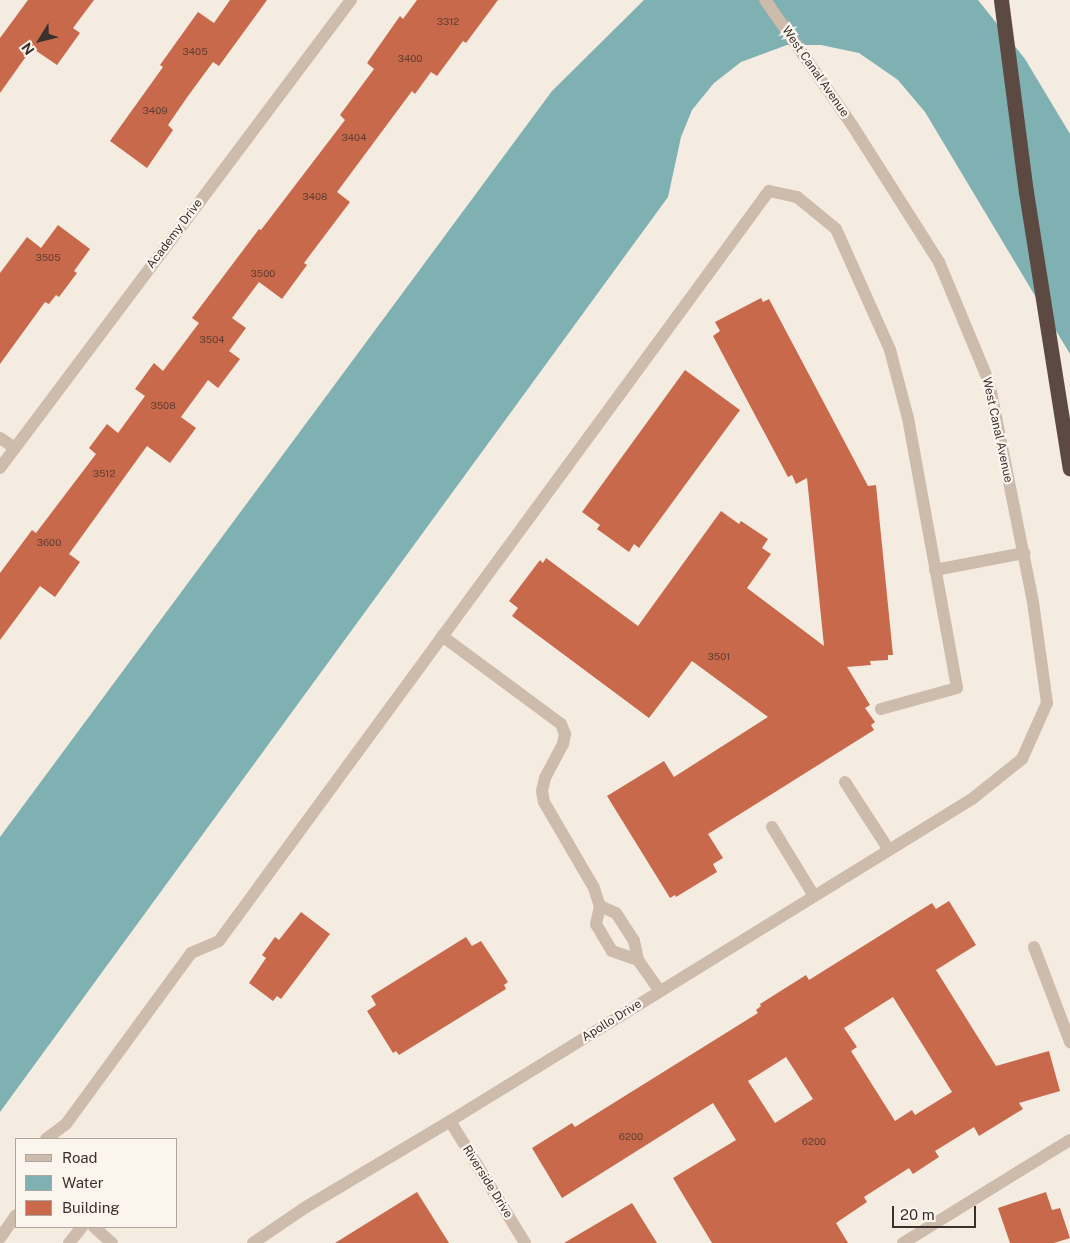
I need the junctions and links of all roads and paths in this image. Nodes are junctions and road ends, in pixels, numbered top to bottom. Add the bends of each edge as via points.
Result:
1 (351, 0) edge
2 (765, 0) edge
3 (1001, 0) edge
4 (0, 438) edge
5 (15, 448) junction
6 (0, 468) edge
7 (1070, 469) edge
8 (1024, 553) junction
9 (936, 570) junction
10 (442, 636) junction
11 (882, 709) dead end
12 (845, 782) dead end
13 (972, 799) joint
14 (772, 827) dead end
15 (889, 850) junction
16 (814, 896) junction
17 (600, 906) junction
18 (1034, 947) dead end
19 (638, 960) junction
20 (660, 991) junction
21 (1070, 1042) edge
22 (450, 1121) junction
23 (47, 1138) edge
24 (1070, 1140) edge
25 (15, 1216) edge
26 (81, 1228) edge
27 (95, 1228) edge
28 (0, 1238) edge
29 (69, 1243) edge
30 (112, 1243) edge
31 (253, 1243) edge
32 (525, 1243) edge
33 (903, 1243) edge

1 - 5 street, Academy Drive
2 - 8 street, West Canal Avenue via 852,125 939,262 989,382
3 - 7 highway via 1029,211
4 - 5 street
5 - 6 street, Academy Drive
8 - 9 street
8 - 13 street, West Canal Avenue via 1034,602 1046,703 1022,759
9 - 10 street via 908,418 887,342 836,229 797,197 769,191
9 - 11 street via 957,688
10 - 17 street via 561,724 565,734 563,744 545,778 544,802 594,888
10 - 23 street via 219,941 191,953 66,1124
12 - 15 street
13 - 15 street, Apollo Drive
14 - 16 street
15 - 16 street, Apollo Drive
16 - 20 street, Apollo Drive
17 - 19 street via 616,913 634,941
17 - 19 street via 596,924 612,951
18 - 21 street
19 - 20 street
20 - 22 street, Apollo Drive
22 - 31 street, Apollo Drive via 306,1207
22 - 32 street, Riverside Drive
24 - 33 street
25 - 28 street
26 - 29 street
27 - 30 street

